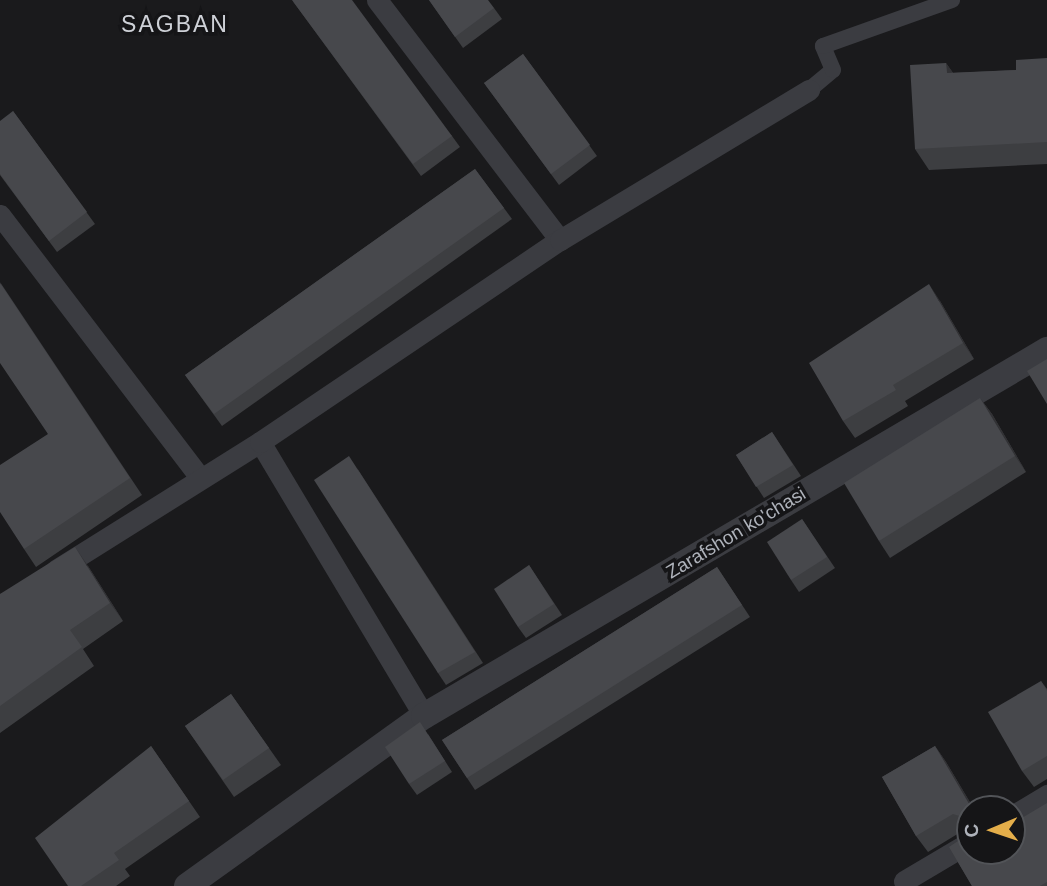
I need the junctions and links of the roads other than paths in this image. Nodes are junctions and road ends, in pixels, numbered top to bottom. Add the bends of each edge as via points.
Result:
1 (377, 0) edge
2 (953, 0) edge
3 (809, 90) joint
4 (0, 215) edge
5 (560, 240) junction
6 (1047, 349) edge
7 (260, 442) junction
8 (200, 478) junction
9 (35, 583) edge
10 (424, 716) junction
11 (1047, 795) edge
12 (1026, 808) edge
13 (956, 850) edge
14 (904, 881) dead end
15 (187, 886) edge

1 - 5 street
2 - 3 street via 823,46 833,70
3 - 5 street
4 - 8 street
5 - 7 street
6 - 10 street, Zarafshon ko'chasi
7 - 8 street
7 - 10 street
8 - 9 street
10 - 15 street, Zarafshon ko'chasi
11 - 12 street
13 - 14 street

